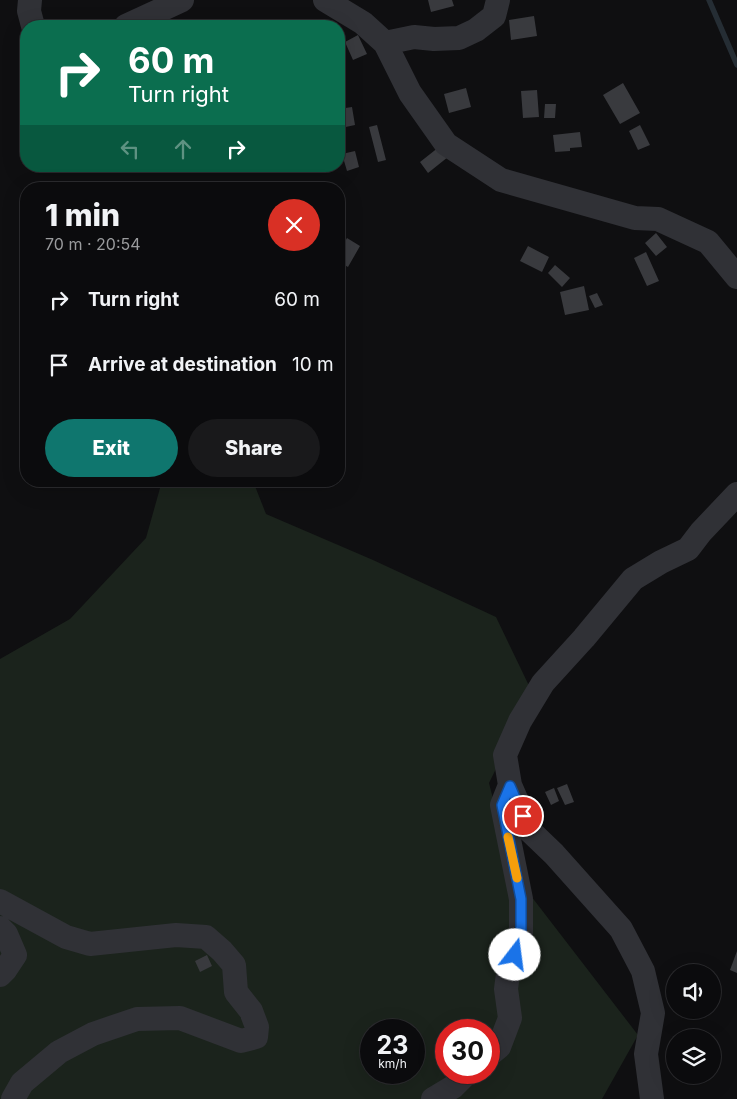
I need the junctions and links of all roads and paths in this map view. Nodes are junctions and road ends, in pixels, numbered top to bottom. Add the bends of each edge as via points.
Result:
1 (30, 0) edge
2 (182, 0) edge
3 (326, 0) edge
4 (498, 0) edge
5 (32, 20) edge
6 (139, 20) edge
7 (385, 43) junction
8 (737, 277) edge
9 (737, 494) edge
10 (510, 786) junction
11 (0, 901) edge
12 (0, 928) edge
13 (0, 974) edge
14 (500, 1042) edge
15 (456, 1084) edge
16 (13, 1099) edge
17 (433, 1099) edge
18 (652, 1099) edge

1 - 5 street
2 - 6 street
3 - 7 street via 362,22
4 - 7 street via 494,16 459,38 414,37
7 - 8 street via 410,93 446,144 470,160 501,180 636,218 658,219 708,242
9 - 10 street via 688,550 634,579 543,683 520,721 505,755
10 - 14 street via 502,805 521,899 521,944 509,966 506,989 510,1018
10 - 18 street via 530,831 621,929 643,971 653,1013 646,1054
11 - 16 street via 50,930 90,944 176,935 206,938 234,965 236,992 257,1027 256,1037 241,1040 180,1018 137,1019 93,1034 59,1052 22,1083
12 - 13 street via 6,934 14,955
15 - 17 street

